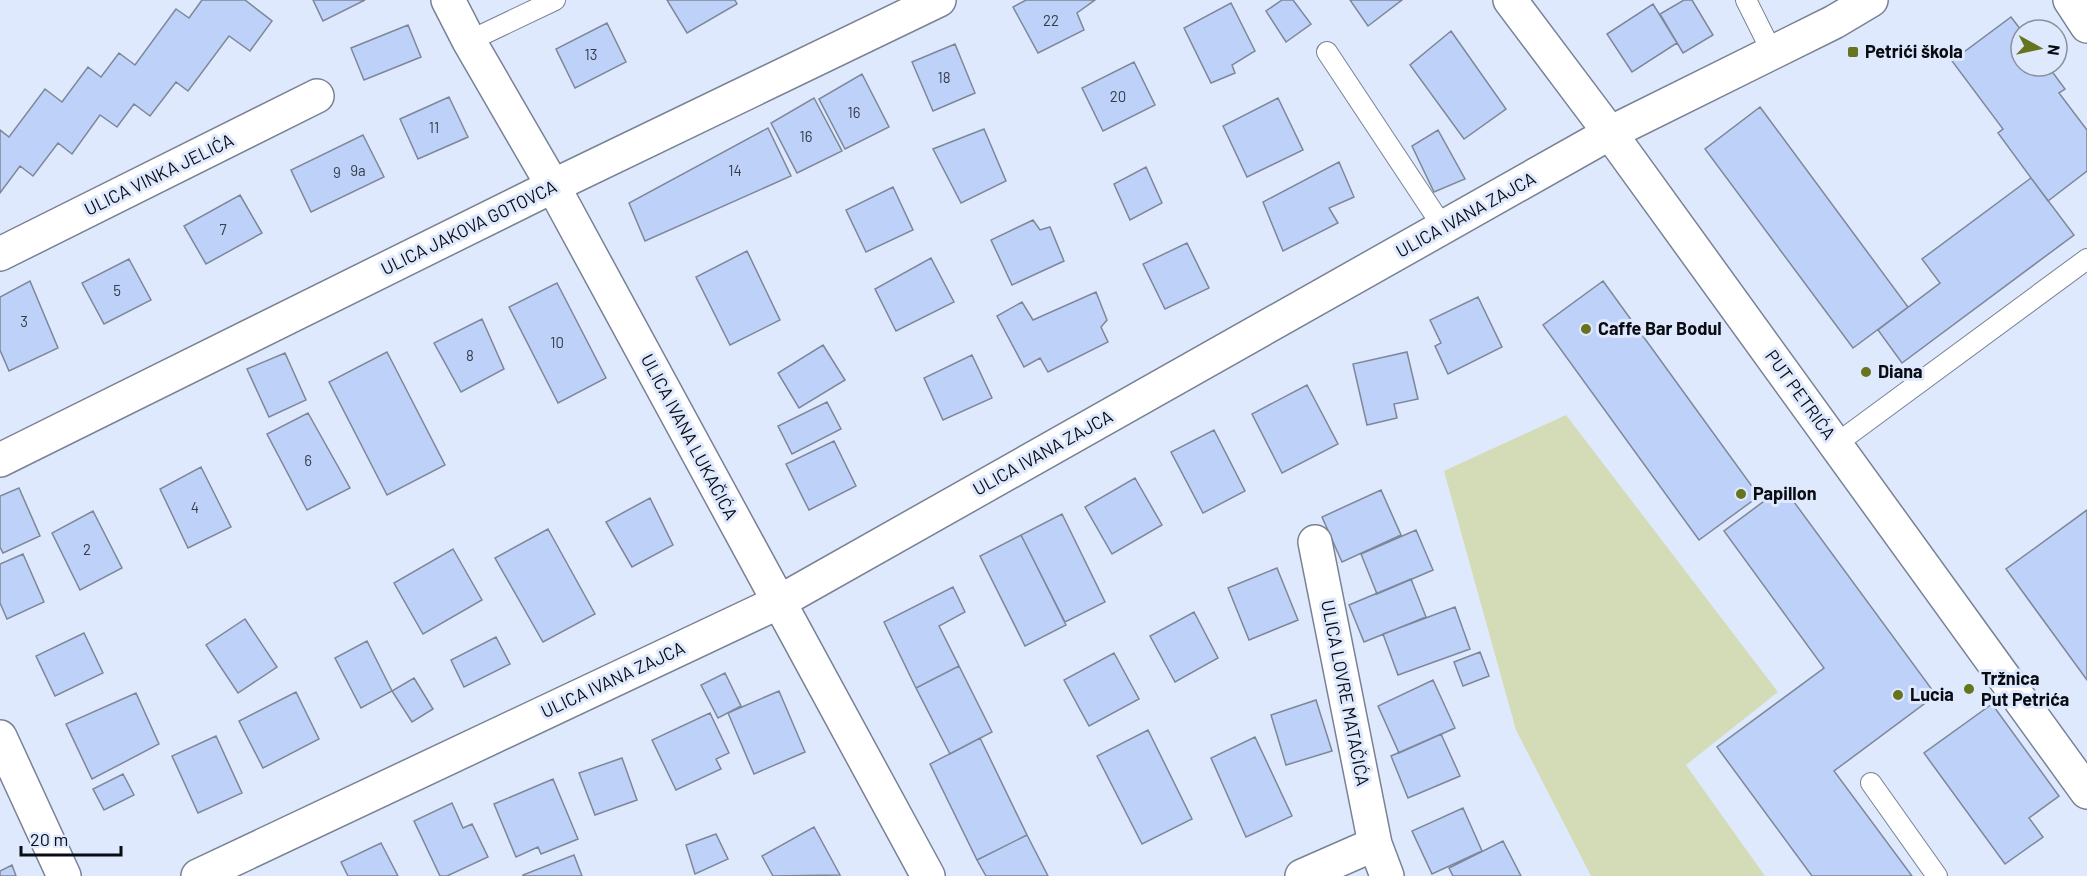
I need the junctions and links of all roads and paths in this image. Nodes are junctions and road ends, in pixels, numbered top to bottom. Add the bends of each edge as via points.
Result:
1 (448, 0) edge
2 (555, 0) edge
3 (939, 0) edge
4 (1510, 0) edge
5 (1746, 0) edge
6 (1871, 0) edge
7 (2070, 0) edge
8 (2087, 26) edge
9 (469, 41) junction
10 (1327, 52) dead end
11 (1772, 52) junction
12 (317, 96) dead end
13 (1610, 133) junction
14 (553, 186) junction
15 (1443, 228) junction
16 (0, 254) edge
17 (2087, 259) edge
18 (1836, 444) junction
19 (0, 460) edge
20 (1315, 542) dead end
21 (779, 602) junction
22 (0, 737) edge
23 (1871, 783) dead end
24 (2087, 792) edge
25 (1376, 844) junction
26 (64, 876) edge
27 (198, 876) edge
28 (928, 876) edge
29 (1302, 876) edge
30 (1388, 876) edge
31 (1937, 876) edge

1 - 9 street, ULICA IVANA LUKAČIĆA
2 - 9 lane
3 - 14 street, ULICA JAKOVA GOTOVCA
4 - 13 street, PUT PETRIĆA
5 - 11 lane
6 - 11 street, ULICA IVANA ZAJCA
7 - 8 street
9 - 14 street, ULICA IVANA LUKAČIĆA
10 - 15 lane
11 - 13 street, ULICA IVANA ZAJCA
12 - 16 street, ULICA VINKA JELIĆA
13 - 15 street, ULICA IVANA ZAJCA
13 - 18 street, PUT PETRIĆA
14 - 19 street, ULICA JAKOVA GOTOVCA
14 - 21 street, ULICA IVANA LUKAČIĆA
15 - 21 street, ULICA IVANA ZAJCA
17 - 18 lane
18 - 24 street, PUT PETRIĆA
20 - 25 street, ULICA LOVRE MATAČIĆA
21 - 27 street, ULICA IVANA ZAJCA
21 - 28 street, ULICA IVANA LUKAČIĆA
22 - 26 street
23 - 31 lane
25 - 29 street
25 - 30 street, ULICA LOVRE MATAČIĆA

